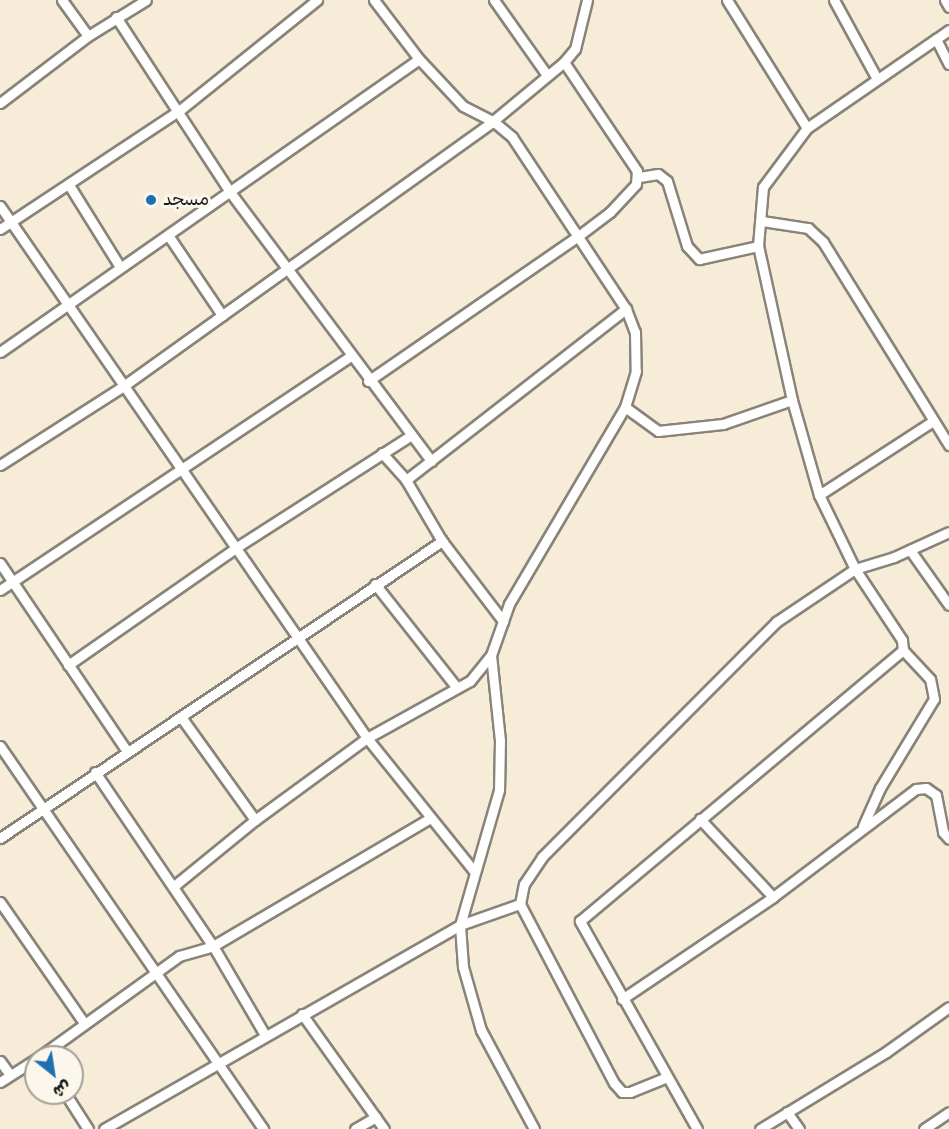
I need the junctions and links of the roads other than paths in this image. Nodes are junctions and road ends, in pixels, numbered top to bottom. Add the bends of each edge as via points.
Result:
1 (62, 0) edge
2 (146, 0) edge
3 (317, 0) edge
4 (374, 0) edge
5 (494, 0) edge
6 (586, 0) edge
7 (727, 0) edge
8 (834, 0) edge
9 (945, 0) edge
10 (949, 7) edge
11 (116, 18) junction
12 (949, 30) edge
13 (88, 36) junction
14 (936, 39) junction
15 (419, 59) junction
16 (564, 62) junction
17 (949, 64) edge
18 (547, 75) junction
19 (877, 79) junction
20 (0, 103) edge
21 (180, 110) junction
22 (494, 121) junction
23 (807, 128) junction
24 (639, 177) junction
25 (69, 185) junction
26 (230, 192) junction
27 (0, 206) edge
28 (762, 221) junction
29 (11, 222) junction
30 (0, 230) edge
31 (168, 235) junction
32 (577, 237) junction
33 (758, 246) junction
34 (120, 267) junction
35 (288, 267) junction
36 (67, 307) junction
37 (626, 309) junction
38 (222, 315) junction
39 (0, 351) edge
40 (351, 356) junction
41 (368, 381) junction
42 (122, 387) junction
43 (792, 400) junction
44 (626, 407) junction
45 (933, 420) junction
46 (410, 436) junction
47 (949, 446) edge
48 (382, 453) junction
49 (431, 461) junction
50 (0, 465) edge
51 (180, 469) junction
52 (406, 480) junction
53 (819, 495) junction
54 (949, 532) edge
55 (442, 541) junction
56 (237, 547) junction
57 (910, 550) junction
58 (0, 563) edge
59 (855, 569) junction
60 (13, 580) junction
61 (375, 584) junction
62 (0, 591) edge
63 (949, 605) edge
64 (503, 621) junction
65 (298, 634) junction
66 (903, 650) junction
67 (491, 655) junction
68 (68, 665) junction
69 (457, 688) junction
70 (181, 717) junction
71 (367, 738) junction
72 (0, 746) edge
73 (127, 751) junction
74 (95, 772) junction
75 (43, 807) junction
76 (429, 819) junction
77 (700, 819) junction
78 (255, 820) junction
79 (863, 827) junction
80 (0, 838) edge
81 (949, 839) edge
82 (474, 871) junction
83 (174, 886) junction
84 (773, 897) junction
85 (0, 902) edge
86 (520, 904) junction
87 (460, 925) junction
88 (213, 946) junction
89 (158, 973) junction
90 (622, 999) junction
91 (949, 1007) edge
92 (302, 1014) junction
93 (84, 1023) junction
94 (265, 1035) junction
95 (56, 1045) edge
96 (0, 1061) edge
97 (217, 1062) junction
98 (24, 1067) edge
99 (10, 1075) junction
100 (667, 1077) junction
101 (0, 1082) edge
102 (73, 1105) edge
103 (787, 1112) junction
104 (949, 1112) edge
105 (375, 1117) junction
106 (88, 1129) edge
107 (104, 1129) edge
108 (263, 1129) edge
109 (355, 1129) edge
110 (384, 1129) edge
111 (534, 1129) edge
112 (697, 1129) edge
113 (760, 1129) edge
114 (799, 1129) edge
115 (924, 1129) edge

1 - 13 street
2 - 11 street
3 - 21 street
4 - 15 street
5 - 18 street
6 - 16 street via 579,38
7 - 23 street
8 - 19 street
9 - 10 street
11 - 13 street
11 - 21 street
12 - 14 street
13 - 20 street
14 - 17 street
14 - 19 street
15 - 22 street via 464,106
15 - 26 street
16 - 18 street
16 - 24 street
18 - 22 street
19 - 23 street
21 - 25 street
21 - 26 street
22 - 32 street via 512,137
22 - 35 street
23 - 28 street via 763,187
24 - 32 street via 610,212
24 - 33 street via 658,174 667,181 687,246 699,259
25 - 29 street
25 - 34 street
26 - 31 street
26 - 35 street
27 - 29 street
28 - 33 street
28 - 45 street via 808,228 823,242
29 - 30 street
29 - 36 street
31 - 34 street
31 - 38 street
32 - 37 street
32 - 41 street
33 - 43 street
34 - 36 street
35 - 38 street
35 - 40 street
36 - 39 street
36 - 42 street
37 - 44 street via 634,332 636,371
37 - 49 street
38 - 42 street
40 - 41 street
40 - 51 street
41 - 46 street
42 - 50 street
42 - 51 street
43 - 44 street via 723,424 658,431
43 - 53 street
44 - 64 street via 509,604
45 - 47 street
45 - 53 street
46 - 48 street
46 - 49 street
48 - 52 street
48 - 56 street
49 - 52 street
51 - 56 street
51 - 60 street
52 - 55 street
53 - 59 street
54 - 57 street
55 - 61 street
55 - 64 street
56 - 65 street
56 - 68 street
57 - 59 street
57 - 63 street
58 - 60 street
59 - 66 street via 902,640
59 - 86 street via 776,622 582,814 542,857 524,884
60 - 62 street
60 - 68 street
61 - 65 street
61 - 69 street
64 - 67 street
65 - 70 street
65 - 71 street
66 - 77 street
66 - 79 street via 930,679 934,699 880,788
67 - 69 street via 482,670
67 - 82 street via 500,740 499,790
68 - 73 street
69 - 71 street
70 - 73 street
70 - 78 street
71 - 76 street
71 - 78 street
72 - 75 street
73 - 74 street
74 - 75 street
74 - 83 street
75 - 80 street
75 - 89 street
76 - 82 street
76 - 88 street
77 - 84 street
77 - 90 street via 581,917 580,928
78 - 83 street
79 - 81 street via 899,799 926,788 936,795 943,832
79 - 84 street
82 - 87 street
83 - 88 street
84 - 90 street
85 - 93 street
86 - 87 street
86 - 100 street via 614,1083 622,1092 630,1092
87 - 92 street
87 - 111 street via 463,967 481,1030
88 - 89 street via 179,956
88 - 94 street
89 - 93 street
89 - 97 street
90 - 100 street
91 - 103 street via 886,1052
92 - 94 street
92 - 105 street
93 - 95 street
94 - 97 street
96 - 99 street
97 - 107 street
97 - 108 street
98 - 99 street
99 - 101 street
100 - 112 street
102 - 106 street
103 - 113 street
103 - 114 street
104 - 115 street
105 - 109 street
105 - 110 street

